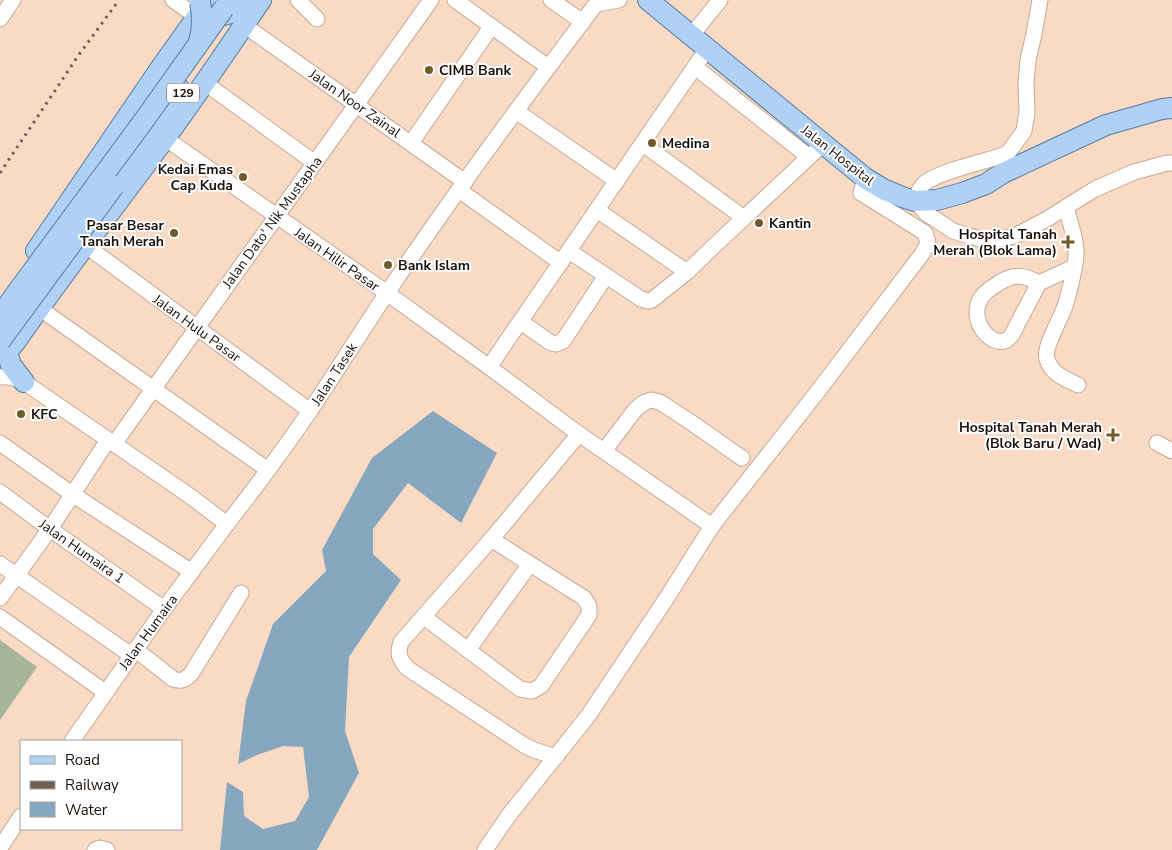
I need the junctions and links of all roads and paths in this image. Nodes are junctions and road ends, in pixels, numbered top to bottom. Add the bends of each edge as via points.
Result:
1 (13, 0) edge
2 (173, 0) edge
3 (252, 0) edge
4 (261, 0) edge
5 (298, 0) edge
6 (431, 0) edge
7 (455, 0) edge
8 (551, 0) edge
9 (619, 0) edge
10 (648, 0) edge
11 (720, 0) edge
12 (1040, 0) edge
13 (596, 2) edge
14 (215, 6) edge
15 (0, 19) edge
16 (317, 19) dead end
17 (582, 22) junction
18 (244, 25) junction
19 (491, 27) junction
20 (691, 36) junction
21 (707, 49) junction
22 (695, 67) junction
23 (548, 68) junction
24 (205, 83) junction
25 (356, 104) junction
26 (1172, 108) edge
27 (516, 111) junction
28 (165, 138) junction
29 (411, 143) junction
30 (643, 144) junction
31 (816, 150) junction
32 (315, 163) junction
33 (1172, 163) edge
34 (1002, 165) junction
35 (865, 178) junction
36 (617, 181) junction
37 (114, 186) junction
38 (462, 186) junction
39 (915, 201) junction
40 (1066, 208) junction
41 (597, 210) junction
42 (276, 216) junction
43 (744, 218) junction
44 (85, 245) junction
45 (565, 257) junction
46 (1074, 267) junction
47 (687, 272) junction
48 (606, 276) junction
49 (1039, 283) junction
50 (387, 293) junction
51 (3, 300) edge
52 (39, 308) junction
53 (0, 317) edge
54 (521, 322) junction
55 (197, 328) junction
56 (3, 346) edge
57 (489, 367) junction
58 (0, 377) edge
59 (24, 382) junction
60 (1078, 385) dead end
61 (154, 388) junction
62 (310, 412) junction
63 (579, 434) junction
64 (111, 442) junction
65 (0, 443) edge
66 (1157, 443) dead end
67 (604, 451) junction
68 (1172, 451) edge
69 (742, 458) dead end
70 (268, 470) junction
71 (0, 492) edge
72 (72, 494) junction
73 (228, 524) junction
74 (712, 526) junction
75 (50, 529) junction
76 (491, 539) junction
77 (0, 564) edge
78 (530, 564) junction
79 (192, 572) junction
80 (15, 575) junction
81 (241, 593) dead end
82 (0, 598) edge
83 (164, 609) junction
84 (0, 617) edge
85 (424, 617) junction
86 (468, 650) junction
87 (134, 652) junction
88 (105, 692) junction
89 (73, 740) edge
90 (556, 756) junction
91 (20, 818) edge
92 (0, 849) edge
93 (95, 850) edge
94 (108, 850) edge
95 (485, 850) edge

1 - 15 street
2 - 14 street
3 - 37 main road, 129
4 - 18 main road
5 - 16 street
6 - 25 street, Jalan Dato' Nik Mustapha
7 - 19 street
8 - 17 street
9 - 13 street
10 - 20 main road, Jalan Hospital
11 - 20 street
12 - 34 street via 1028,60 1024,131
13 - 17 street, Jalan Tasek
14 - 37 main road via 225,22 223,26
14 - 51 main road via 154,77
14 - 53 main road, bridge via 192,54
17 - 23 street, Jalan Tasek
18 - 24 main road
18 - 25 street, Jalan Noor Zainal
19 - 23 street
19 - 29 street
20 - 21 main road, Jalan Hospital
21 - 22 street
21 - 31 main road, Jalan Hospital
22 - 30 street
22 - 31 street
23 - 27 street, Jalan Tasek
24 - 28 main road
24 - 32 street
25 - 29 street, Jalan Noor Zainal
25 - 32 street, Jalan Dato' Nik Mustapha
26 - 34 main road, Jalan Hospital via 1106,125
27 - 36 street
27 - 38 street, Jalan Tasek
28 - 42 street, Jalan Hilir Pasar
28 - 44 main road
29 - 38 street, Jalan Noor Zainal
30 - 36 street
30 - 43 street
31 - 35 main road, Jalan Hospital
31 - 43 street
32 - 42 street, Jalan Dato' Nik Mustapha
33 - 40 street via 1134,172 1095,189
34 - 39 main road, Jalan Hospital via 986,184 937,200
35 - 39 main road, Jalan Hospital
35 - 74 street via 861,193 925,233 928,242 815,395
36 - 41 street
37 - 56 main road, bridge
38 - 45 street, Jalan Noor Zainal
38 - 50 street, Jalan Tasek
39 - 40 street via 926,213 953,231 984,240 1015,236
40 - 46 street via 1074,238
41 - 45 street
41 - 47 street
42 - 50 street, Jalan Hilir Pasar
42 - 55 street, Jalan Dato' Nik Mustapha
43 - 47 street
44 - 52 main road
44 - 55 street, Jalan Hulu Pasar
45 - 48 street, Jalan Noor Zainal
45 - 54 street
46 - 49 street
46 - 60 street via 1065,305 1046,350 1046,358 1056,374
47 - 48 street, Jalan Noor Zainal via 648,301
48 - 54 street via 563,341 551,343
49 - 49 street via 1013,276 987,291 977,308 978,322 985,333 1002,342 1008,339
50 - 57 street, Jalan Hilir Pasar
50 - 62 street, Jalan Tasek
51 - 56 main road
52 - 56 main road via 16,341
52 - 61 street
54 - 57 street
55 - 61 street, Jalan Dato' Nik Mustapha
55 - 62 street, Jalan Hulu Pasar
56 - 59 main road
57 - 63 street, Jalan Hilir Pasar
58 - 59 street
59 - 64 street
61 - 64 street, Jalan Dato' Nik Mustapha
61 - 70 street
62 - 70 street, Jalan Tasek
63 - 67 street, Jalan Hilir Pasar
63 - 76 street
64 - 72 street, Jalan Dato' Nik Mustapha
64 - 73 street
65 - 72 street
66 - 68 street
67 - 69 street via 635,410 643,402 651,400 660,402
67 - 74 street, Jalan Hilir Pasar
70 - 73 street, Jalan Tasek
71 - 75 street, Jalan Humaira 1
72 - 75 street, Jalan Dato' Nik Mustapha
72 - 79 street
73 - 79 street, Jalan Humaira
74 - 90 street via 588,716
75 - 80 street, Jalan Dato' Nik Mustapha
75 - 83 street, Jalan Humaira 1
76 - 78 street
76 - 85 street
77 - 80 street
78 - 86 street
78 - 86 street via 584,598 589,606 589,615 541,686 532,691 520,689
79 - 83 street, Jalan Humaira
80 - 82 street, Jalan Dato' Nik Mustapha
80 - 87 street
81 - 87 street via 186,680 173,679
83 - 87 street, Jalan Humaira
84 - 88 street
85 - 86 street
85 - 90 street via 401,642 398,650 407,668 524,745
87 - 88 street, Jalan Humaira
88 - 89 street, Jalan Humaira
90 - 95 street
91 - 92 street
93 - 94 street

